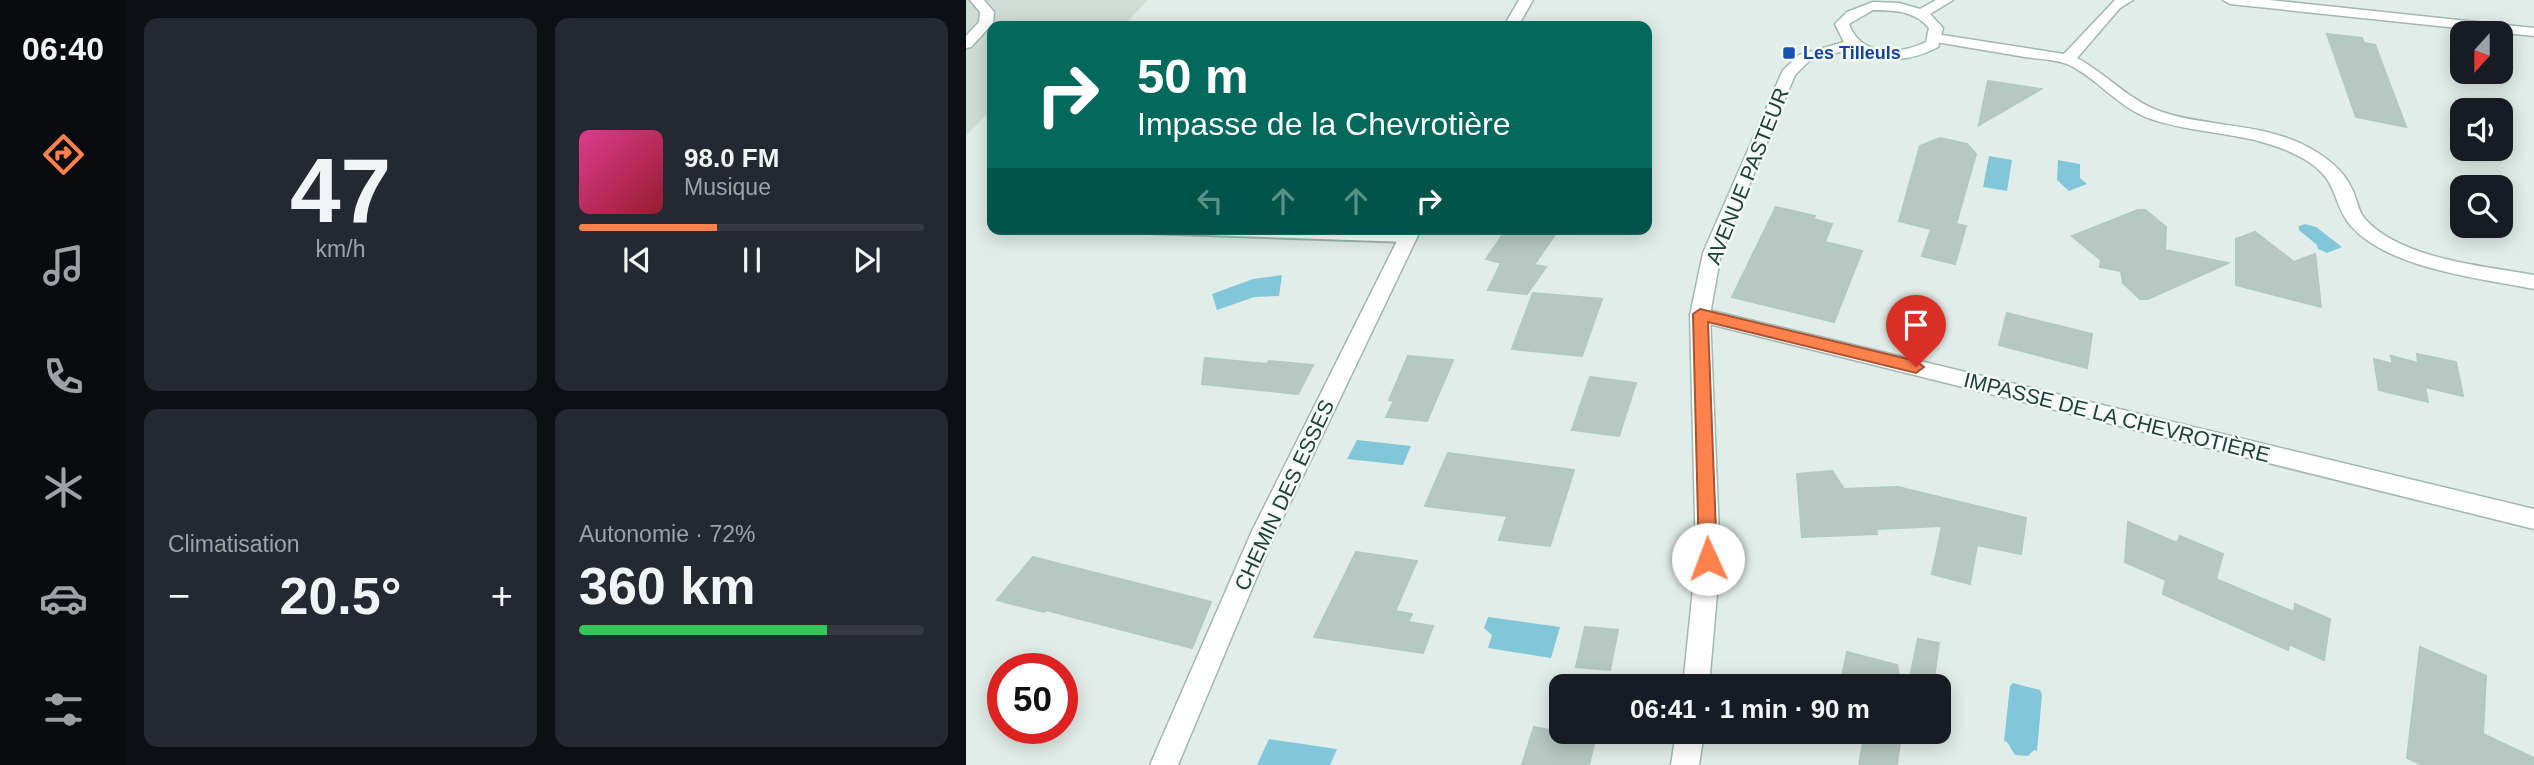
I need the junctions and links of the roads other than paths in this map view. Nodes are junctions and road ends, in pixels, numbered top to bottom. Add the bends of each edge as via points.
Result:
1 (977, 0) edge
2 (1526, 0) edge
3 (1946, 0) edge
4 (2126, 0) edge
5 (2231, 0) edge
6 (1870, 3) edge
7 (1921, 14) junction
8 (1514, 21) edge
9 (2534, 32) edge
10 (1936, 38) junction
11 (966, 44) edge
12 (1852, 44) junction
13 (2068, 59) junction
14 (1410, 235) edge
15 (2534, 282) edge
16 (1700, 314) junction
17 (2534, 519) edge
18 (1697, 674) edge
19 (1688, 744) edge
20 (1164, 765) edge
21 (1685, 765) edge

1 - 11 street via 987,12 986,23
2 - 8 street
3 - 7 street
4 - 13 street via 2115,5
5 - 9 street
6 - 7 street
6 - 12 street via 1842,24 1844,36
7 - 10 street via 1936,28
10 - 12 street via 1923,50 1898,55 1868,52
10 - 13 street
12 - 16 street, AVENUE PASTEUR via 1804,58 1788,73 1712,253
13 - 15 street via 2085,66 2128,103 2157,116 2269,137 2311,156 2339,181 2357,221 2379,240 2425,259
14 - 20 street, CHEMIN DES ESSES via 1261,541
16 - 17 street, IMPASSE DE LA CHEVROTIÈRE
16 - 18 street, AVENUE PASTEUR via 1708,559
19 - 21 street

